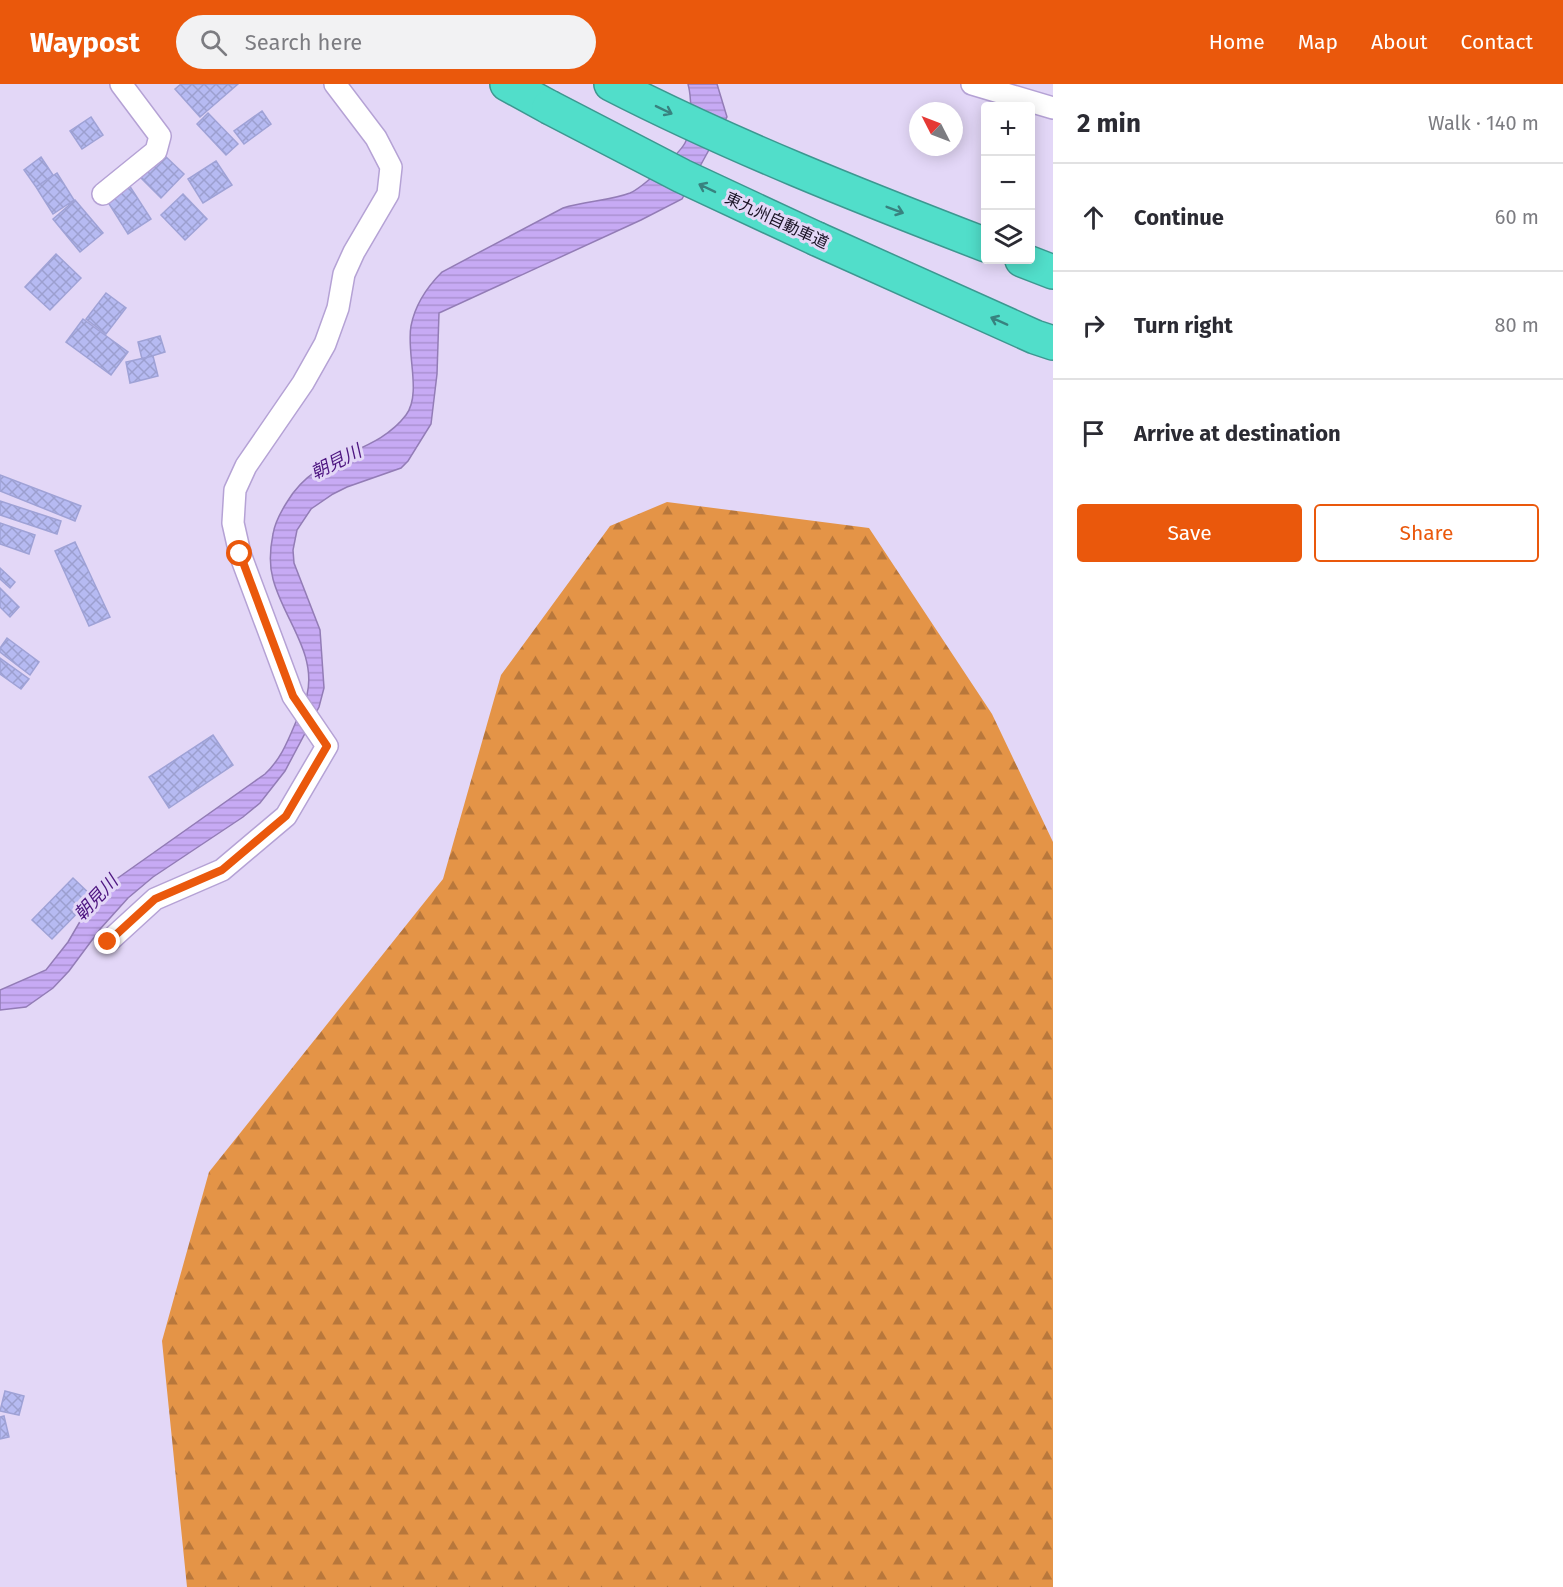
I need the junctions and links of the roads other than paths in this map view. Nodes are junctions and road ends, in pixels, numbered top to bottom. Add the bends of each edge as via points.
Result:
1 (121, 84) edge
2 (335, 84) edge
3 (507, 84) edge
4 (611, 84) edge
5 (972, 84) edge
6 (1053, 108) edge
7 (103, 194) dead end
8 (981, 243) edge
9 (1032, 264) edge
10 (1053, 272) edge
11 (1053, 343) edge
12 (108, 942) dead end

1 - 7 street via 160,136 156,151
2 - 12 street via 376,138 391,167 388,194 344,274 338,308 325,344 246,466 235,490 233,523 240,554 293,696 327,746 286,816 222,870 155,899
11 -> 3 highway, 東九州自動車道, bridge via 682,176
4 -> 8 highway via 841,189
5 - 6 street
9 - 10 highway

